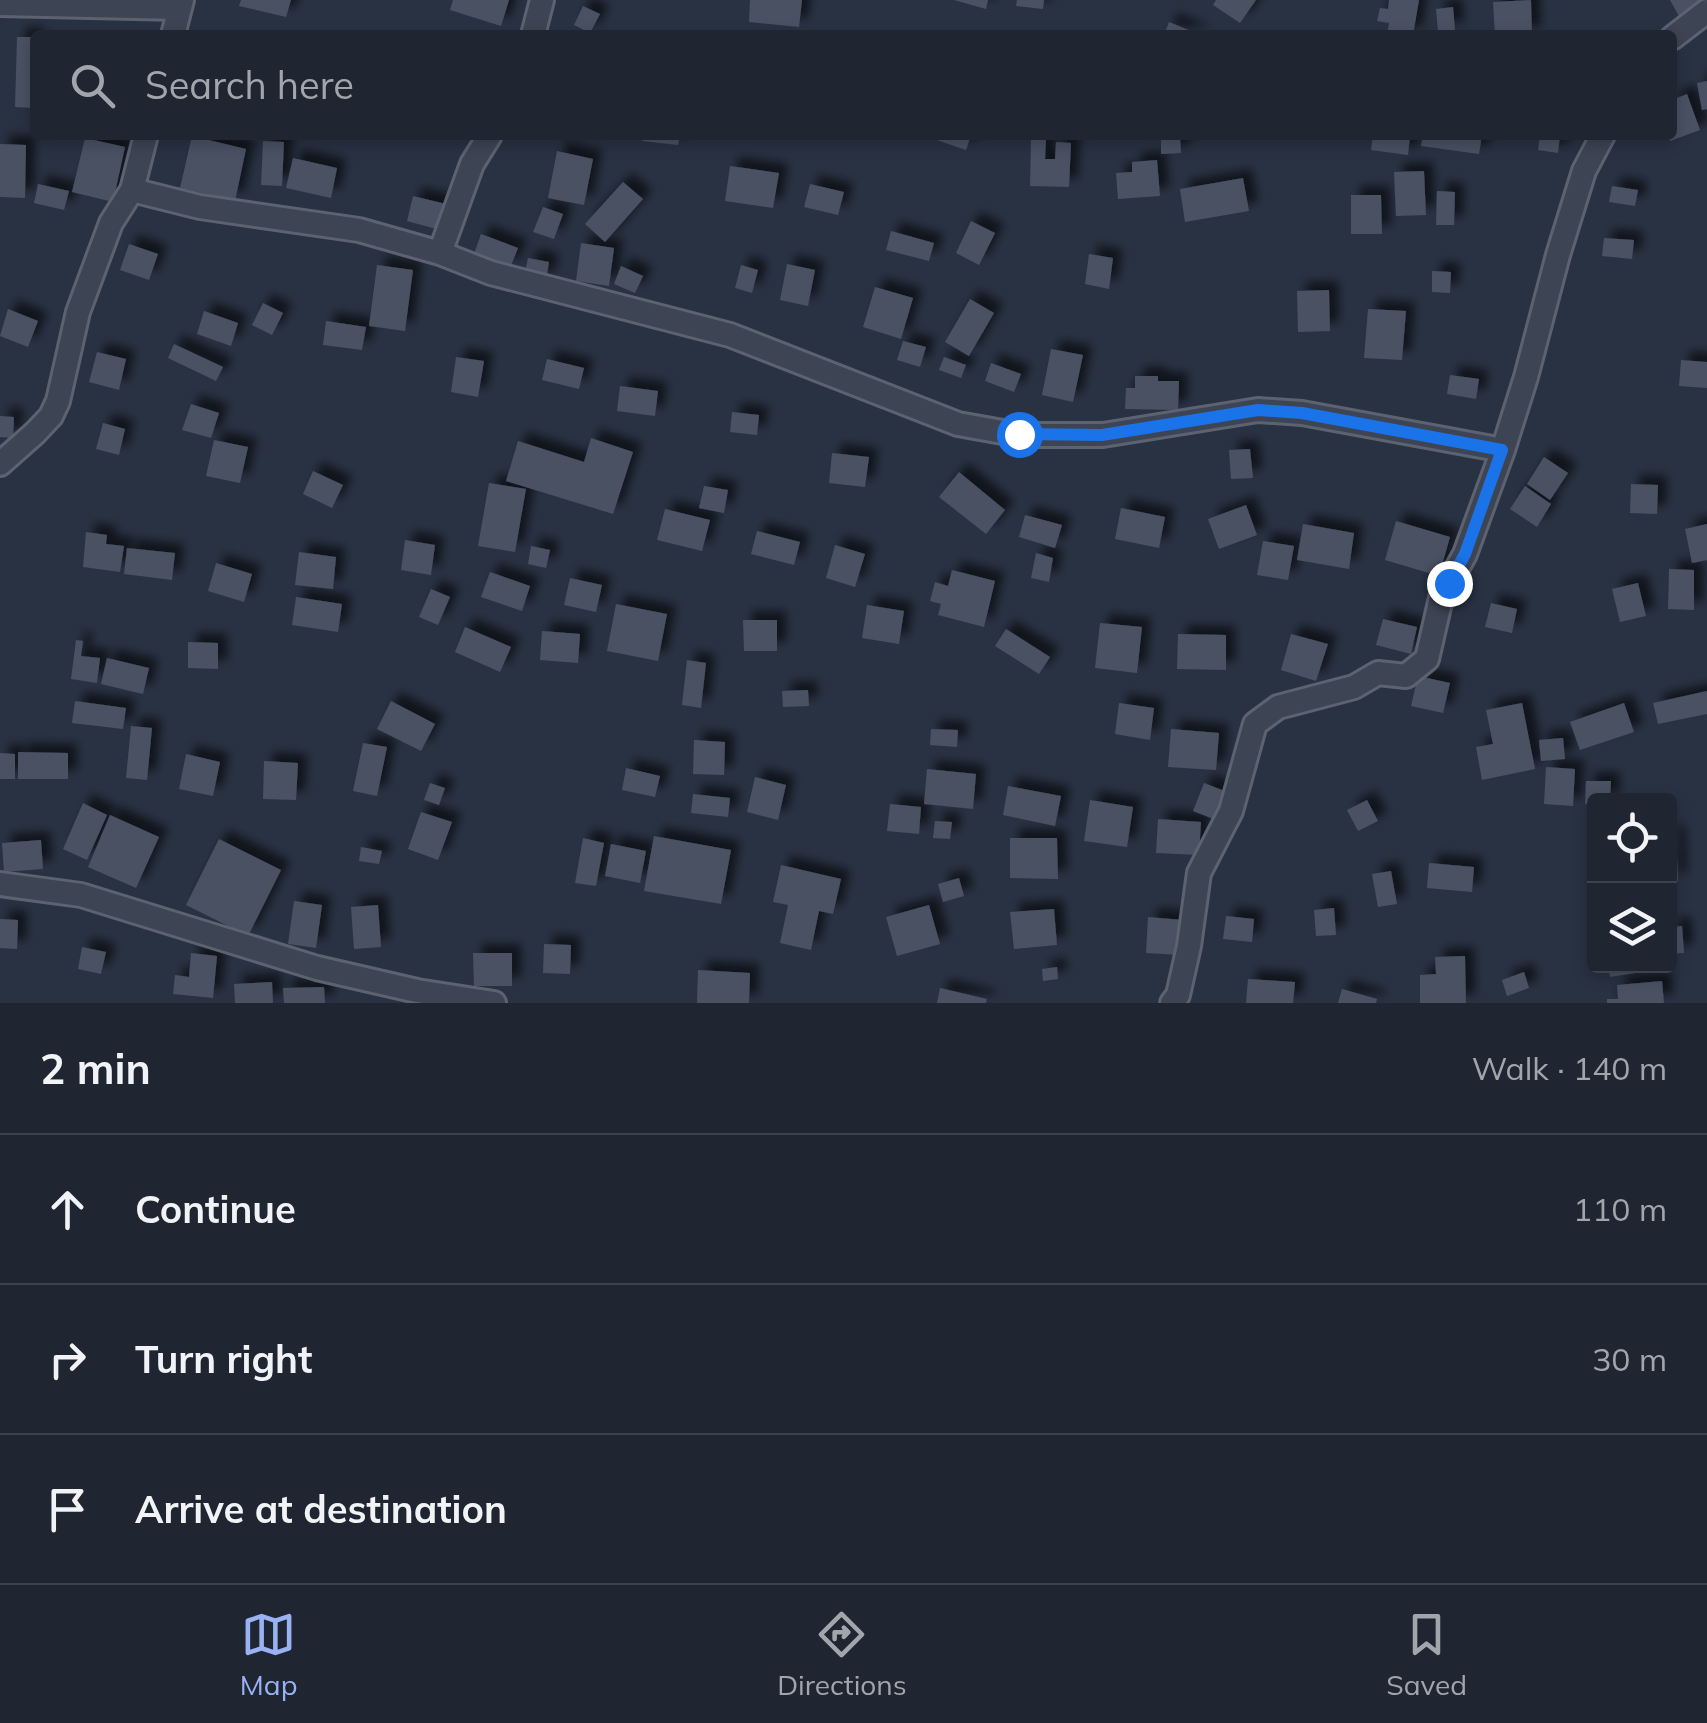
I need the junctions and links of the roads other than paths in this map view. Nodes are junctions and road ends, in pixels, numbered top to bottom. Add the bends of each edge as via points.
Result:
1 (542, 0) edge
2 (0, 4) edge
3 (180, 4) edge
4 (1707, 11) edge
5 (174, 30) edge
6 (535, 30) edge
7 (1677, 34) edge
8 (145, 140) edge
9 (487, 140) edge
10 (1601, 140) edge
11 (132, 190) junction
12 (440, 252) junction
13 (1502, 450) junction
14 (0, 464) edge
15 (0, 884) edge
16 (494, 1003) edge
17 (1172, 1003) edge

1 - 6 street
2 - 3 street
3 - 5 street
4 - 7 street
8 - 11 street
9 - 12 street
10 - 13 street via 1580,184
11 - 12 street via 359,230
11 - 14 street via 93,267 51,416
12 - 13 street via 491,273 730,335 958,424 1019,434 1102,435 1258,410
13 - 17 street via 1465,554 1440,598 1428,659 1406,676 1378,673 1354,687 1278,707 1255,724 1231,811 1199,873 1189,946
15 - 16 street via 81,895 317,968

